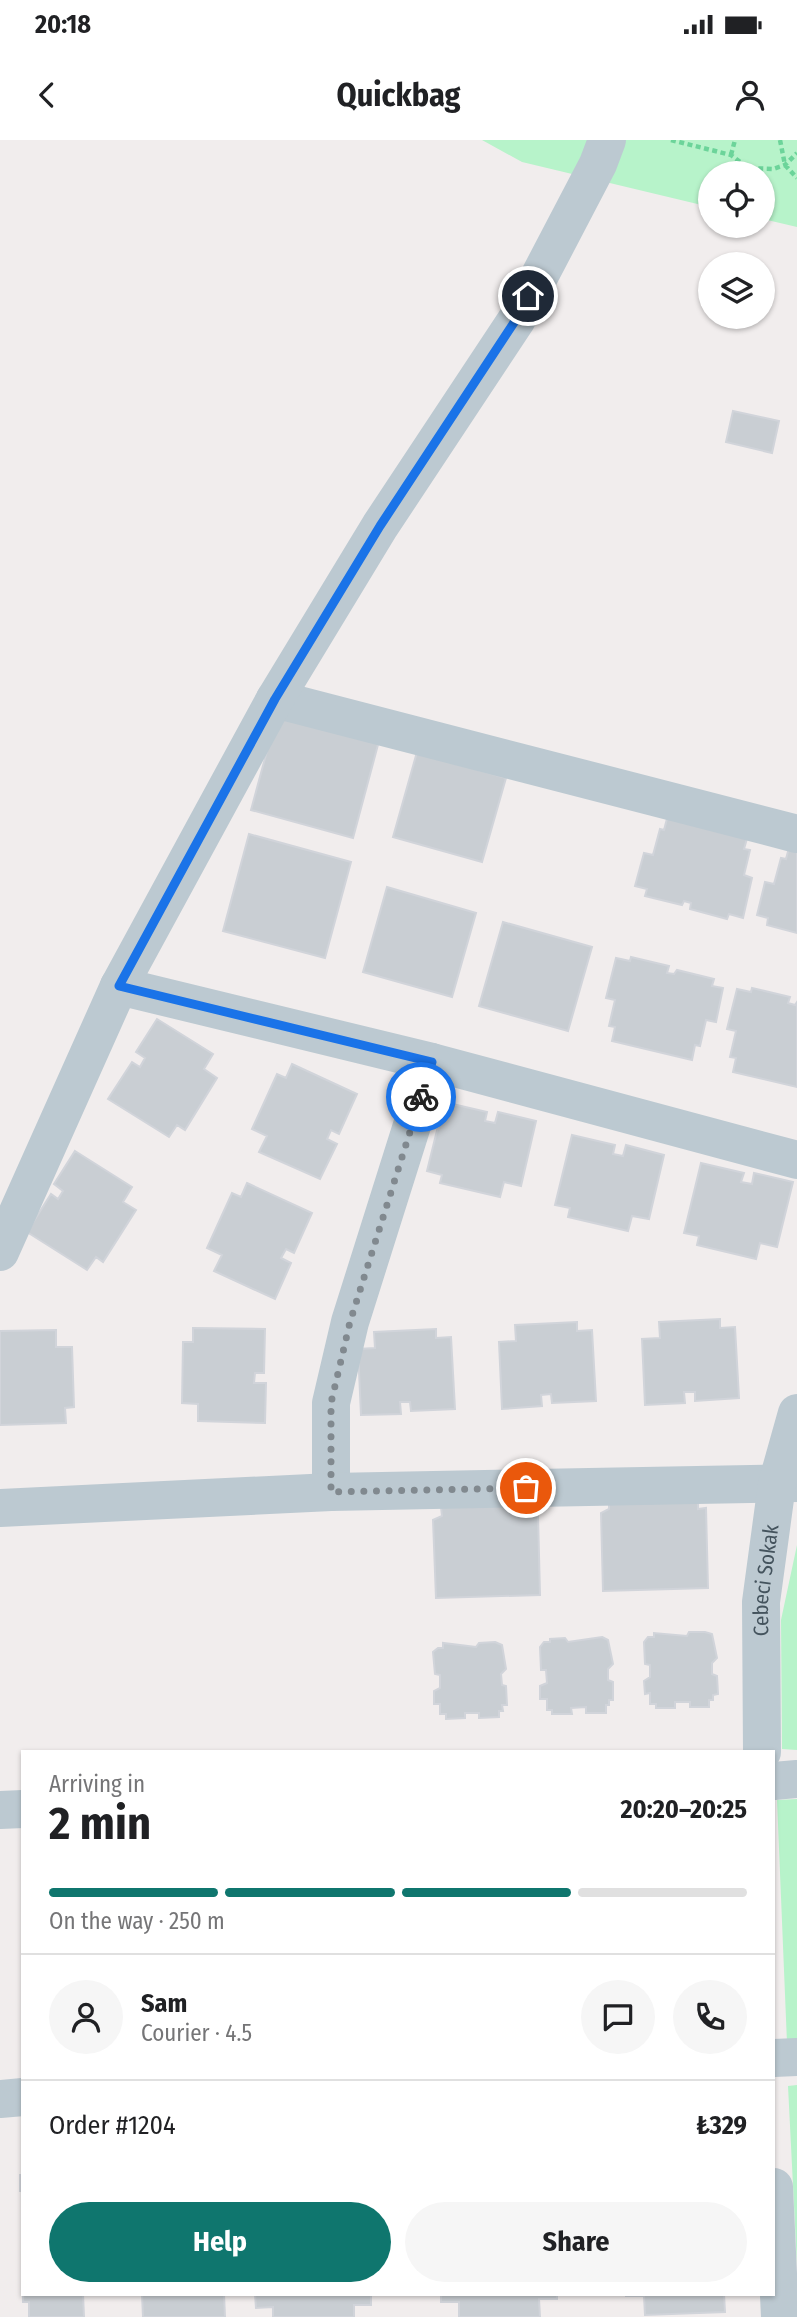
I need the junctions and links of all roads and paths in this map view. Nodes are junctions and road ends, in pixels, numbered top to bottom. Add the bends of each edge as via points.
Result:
1 (607, 140) edge
2 (671, 140) edge
3 (735, 140) edge
4 (780, 140) edge
5 (797, 153) edge
6 (731, 155) junction
7 (785, 165) junction
8 (797, 178) edge
9 (275, 699) junction
10 (797, 834) edge
11 (119, 986) junction
12 (432, 1062) junction
13 (797, 1160) edge
14 (0, 1252) edge
15 (797, 1413) edge
16 (787, 1483) edge
17 (331, 1492) junction
18 (0, 1508) edge
19 (762, 1750) edge
20 (797, 1779) edge
21 (775, 1781) edge
22 (21, 1809) edge
23 (0, 1810) edge
24 (797, 2057) edge
25 (775, 2058) edge
26 (21, 2097) edge
27 (0, 2098) edge
28 (775, 2209) edge
29 (780, 2317) edge

1 - 9 street via 517,318 380,526
2 - 6 path
3 - 6 path
4 - 7 path
5 - 7 path
6 - 7 path via 748,168
7 - 8 path
9 - 10 street
9 - 11 street
11 - 12 street
11 - 14 street
12 - 13 street
12 - 17 street via 343,1349 331,1403
15 - 16 street, Cebeci Sokak
16 - 17 street
16 - 19 street, Cebeci Sokak via 761,1602
17 - 18 street
20 - 21 street
22 - 23 street
24 - 25 street
26 - 27 street
28 - 29 street

